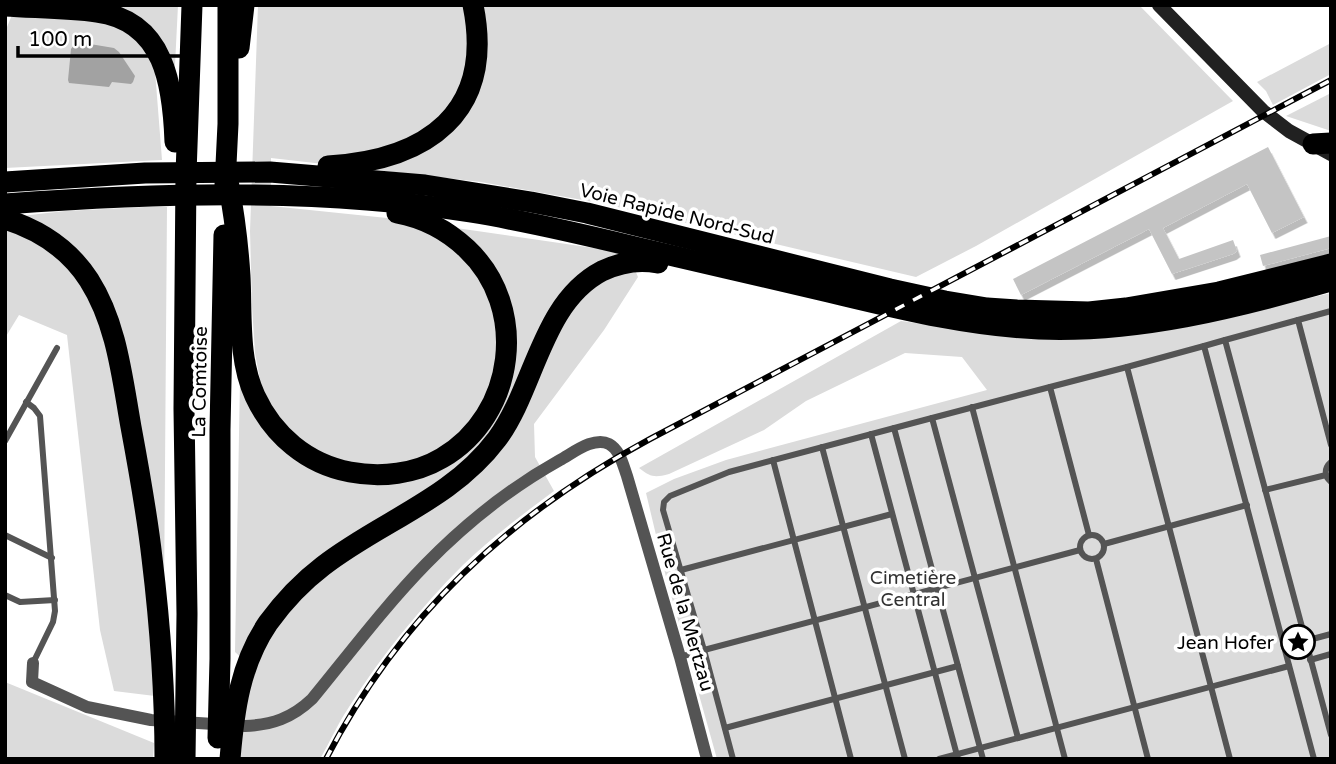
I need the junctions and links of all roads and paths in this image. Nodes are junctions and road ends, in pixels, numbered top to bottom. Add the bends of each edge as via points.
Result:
1 (192, 5) edge
2 (228, 5) edge
3 (244, 5) edge
4 (473, 5) edge
5 (1159, 5) edge
6 (5, 6) edge
7 (228, 124) junction
8 (1325, 147) edge
9 (226, 165) junction
10 (270, 172) junction
11 (5, 182) edge
12 (271, 195) junction
13 (5, 204) edge
14 (5, 219) edge
15 (1331, 264) edge
16 (757, 275) junction
17 (1331, 282) edge
18 (1331, 312) edge
19 (1298, 320) junction
20 (1225, 340) junction
21 (1204, 346) junction
22 (57, 348) dead end
23 (1127, 367) junction
24 (1050, 387) junction
25 (26, 402) junction
26 (972, 407) junction
27 (184, 409) junction
28 (932, 418) junction
29 (894, 428) junction
30 (871, 434) junction
31 (5, 442) edge
32 (1331, 445) edge
33 (822, 447) junction
34 (772, 460) junction
35 (1331, 462) edge
36 (1325, 475) junction
37 (1331, 482) edge
38 (1265, 490) junction
39 (1247, 505) junction
40 (892, 514) junction
41 (1169, 526) junction
42 (843, 527) junction
43 (5, 534) edge
44 (1089, 535) junction
45 (793, 540) junction
46 (1104, 544) junction
47 (1080, 550) junction
48 (52, 558) junction
49 (1096, 559) junction
50 (1014, 567) junction
51 (681, 570) junction
52 (975, 578) junction
53 (937, 588) junction
54 (914, 593) junction
55 (5, 595) edge
56 (55, 600) junction
57 (864, 607) junction
58 (814, 620) junction
59 (1331, 634) edge
60 (1305, 640) junction
61 (704, 650) junction
62 (1331, 654) edge
63 (680, 657) junction
64 (1310, 660) junction
65 (33, 663) joint
66 (958, 666) junction
67 (1289, 666) junction
68 (935, 672) junction
69 (886, 686) junction
70 (1211, 687) junction
71 (835, 699) junction
72 (1135, 707) junction
73 (175, 722) junction
74 (226, 724) junction
75 (1057, 727) junction
76 (725, 728) junction
77 (1331, 735) edge
78 (1018, 738) junction
79 (980, 748) junction
80 (958, 756) edge
81 (165, 759) edge
82 (185, 759) edge
83 (217, 759) edge
84 (230, 759) edge
85 (707, 759) edge
86 (733, 759) edge
87 (851, 759) edge
88 (905, 759) edge
89 (939, 759) edge
90 (983, 759) edge
91 (1065, 759) edge
92 (1149, 759) edge
93 (1230, 759) edge
94 (1314, 759) edge

1 - 27 highway, La Comtoise
2 - 7 highway, La Comtoise
3 - 7 highway
4 - 10 highway via 474,75 464,100 438,131 379,160
5 - 8 main road via 1263,111 1289,131
6 - 27 highway via 99,12 131,23 153,43 165,70 174,118
7 - 9 highway, La Comtoise
9 - 12 highway via 245,363 254,394 269,421 301,452 343,471 395,474 443,458 487,414 500,384 507,349 501,302 480,262 457,239 419,218
9 - 74 highway, La Comtoise via 220,443
10 - 11 highway, Voie Rapide Nord-Sud via 145,173
10 - 15 highway, Voie Rapide Nord-Sud via 425,185 531,202 987,308 1089,312 1126,308 1219,292
12 - 13 highway
12 - 16 highway via 470,212
14 - 73 highway via 43,235 71,257 90,281 113,334 152,555 161,651
16 - 17 highway via 930,316 1039,329 1121,327 1165,320
16 - 74 highway via 642,260 615,265 583,285 558,315 513,413 481,458 441,493 324,565 282,604 253,649
18 - 19 lane
19 - 20 lane
19 - 32 lane
20 - 21 lane
20 - 38 lane
21 - 23 lane
21 - 39 lane
22 - 25 lane
23 - 24 lane
23 - 41 lane
24 - 26 lane
24 - 44 lane
25 - 31 lane
25 - 48 lane via 40,416
26 - 28 lane
26 - 50 lane
27 - 73 highway, La Comtoise via 187,614
28 - 29 lane
28 - 52 lane
29 - 30 lane
29 - 53 lane
30 - 33 lane
30 - 40 lane
33 - 34 lane
33 - 42 lane
34 - 45 lane
34 - 51 lane via 729,472 664,502
35 - 36 lane
36 - 37 lane
36 - 38 lane
38 - 60 lane
39 - 41 lane
39 - 67 lane
40 - 42 lane
40 - 54 lane
41 - 46 lane
41 - 70 lane
42 - 45 lane
42 - 57 lane
43 - 48 lane
44 - 46 lane
44 - 47 lane via 1083,538
45 - 51 lane
45 - 58 lane
46 - 49 lane
47 - 49 lane
47 - 50 lane
48 - 56 lane
49 - 72 lane
50 - 52 lane
50 - 75 lane
51 - 61 lane
52 - 53 lane
52 - 78 lane
53 - 54 lane
53 - 66 lane
54 - 57 lane
54 - 68 lane
55 - 56 lane via 20,603
56 - 65 lane via 53,622
57 - 58 lane
57 - 69 lane
58 - 61 lane
58 - 71 lane
59 - 60 lane
60 - 64 lane
61 - 63 lane
61 - 76 lane
62 - 64 lane
63 - 65 street, Rue de la Mertzau via 627,476 617,451 597,442 548,467 462,529 312,699 278,722 245,726 151,720 87,707 32,682
63 - 85 street, Rue de la Mertzau
64 - 77 lane
66 - 68 lane
66 - 79 lane
67 - 70 lane
67 - 94 lane
68 - 69 lane
68 - 80 lane
69 - 71 lane
69 - 88 lane
70 - 72 lane
70 - 93 lane
71 - 76 lane
71 - 87 lane
72 - 75 lane
72 - 92 lane
73 - 81 highway
73 - 82 highway, La Comtoise
74 - 83 highway, La Comtoise
74 - 84 highway
75 - 78 lane
75 - 91 lane
76 - 86 lane
78 - 79 lane
79 - 80 lane
79 - 90 lane
80 - 89 lane

